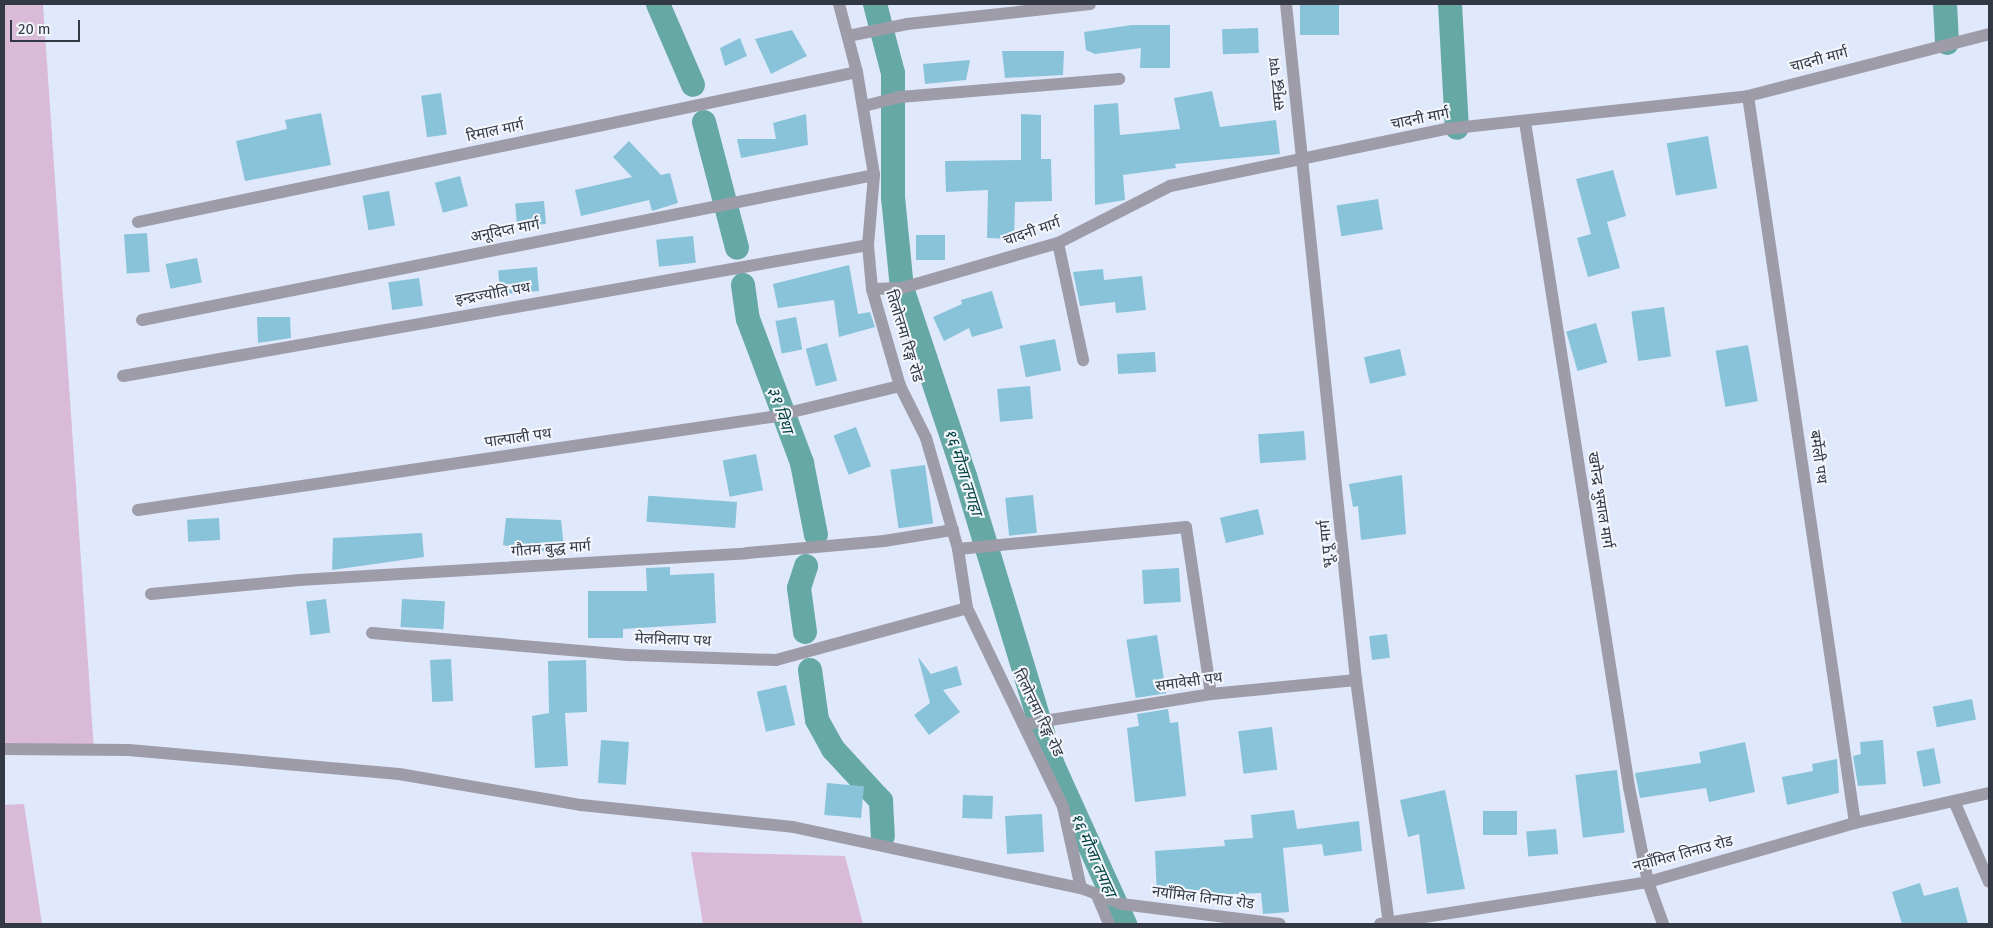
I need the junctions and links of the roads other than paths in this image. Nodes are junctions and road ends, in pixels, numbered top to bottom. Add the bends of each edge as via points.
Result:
1 (839, 4) edge
2 (1090, 4) edge
3 (1286, 4) edge
4 (1989, 34) edge
5 (848, 36) junction
6 (857, 72) junction
7 (1119, 80) dead end
8 (1748, 96) junction
9 (864, 106) junction
10 (1524, 122) junction
11 (1301, 161) junction
12 (874, 175) junction
13 (138, 222) dead end
14 (1058, 243) junction
15 (868, 245) junction
16 (872, 289) junction
17 (142, 320) dead end
18 (1083, 360) dead end
19 (123, 376) dead end
20 (900, 386) junction
21 (138, 510) dead end
22 (952, 530) junction
23 (958, 549) junction
24 (151, 594) dead end
25 (968, 608) junction
26 (372, 633) dead end
27 (1356, 680) junction
28 (1211, 694) junction
29 (1026, 724) junction
30 (4, 749) edge
31 (1989, 793) edge
32 (1954, 801) junction
33 (1855, 823) junction
34 (1648, 882) junction
35 (1989, 882) edge
36 (1081, 888) junction
37 (1098, 898) junction
38 (1109, 924) edge
39 (1280, 924) edge
40 (1384, 924) edge
41 (1662, 924) edge

1 - 5 street, तिलोत्तमा रिङ्ग रोड
2 - 5 street via 907,24
3 - 11 street, समृद्ध पथ
4 - 8 street, चादनी मार्ग
5 - 6 street, तिलोत्तमा रिङ्ग रोड
6 - 9 street, तिलोत्तमा रिङ्ग रोड
6 - 13 street, रिमाल मार्ग
7 - 9 street via 900,97
8 - 10 street, चादनी मार्ग
8 - 33 street, बर्मेली पथ
9 - 12 street, तिलोत्तमा रिङ्ग रोड
10 - 11 street, चादनी मार्ग via 1446,129
10 - 34 street, खगेन्द्र भुसाल मार्ग via 1629,787
11 - 14 street, चादनी मार्ग via 1170,186
11 - 27 street, भू.पू मार्ग
12 - 15 street, तिलोत्तमा रिङ्ग रोड
12 - 17 street, अनूदिप्त मार्ग
14 - 16 street, चादनी मार्ग via 902,288
14 - 18 street
15 - 16 street, तिलोत्तमा रिङ्ग रोड
15 - 19 street, इन्द्रज्योति पथ
16 - 20 street, तिलोत्तमा रिङ्ग रोड
20 - 21 street, पाल्पाली पथ via 771,416
20 - 22 street, तिलोत्तमा रिङ्ग रोड via 926,438
22 - 23 street, तिलोत्तमा रिङ्ग रोड
22 - 24 street, गौतम बुद्ध मार्ग via 884,541 747,553 299,580
23 - 25 street, तिलोत्तमा रिङ्ग रोड
23 - 28 street via 1186,526
25 - 26 street, मेलमिलाप पथ via 776,660 631,655
25 - 29 street, तिलोत्तमा रिङ्ग रोड
27 - 28 street, समावेसी पथ
27 - 40 street, भू.पू मार्ग
28 - 29 street, समावेसी पथ
29 - 36 street, तिलोत्तमा रिङ्ग रोड via 1063,807
30 - 36 street, नयाँमिल तिनाउ रोड via 129,750 399,774 581,806 793,827
31 - 32 street, नयाँमिल तिनाउ रोड
32 - 33 street, नयाँमिल तिनाउ रोड
32 - 35 street
33 - 34 street, नयाँमिल तिनाउ रोड
34 - 40 street, नयाँमिल तिनाउ रोड
34 - 41 street, खगेन्द्र भुसाल मार्ग
36 - 37 street, नयाँमिल तिनाउ रोड
37 - 38 street
37 - 39 street, नयाँमिल तिनाउ रोड via 1122,904

